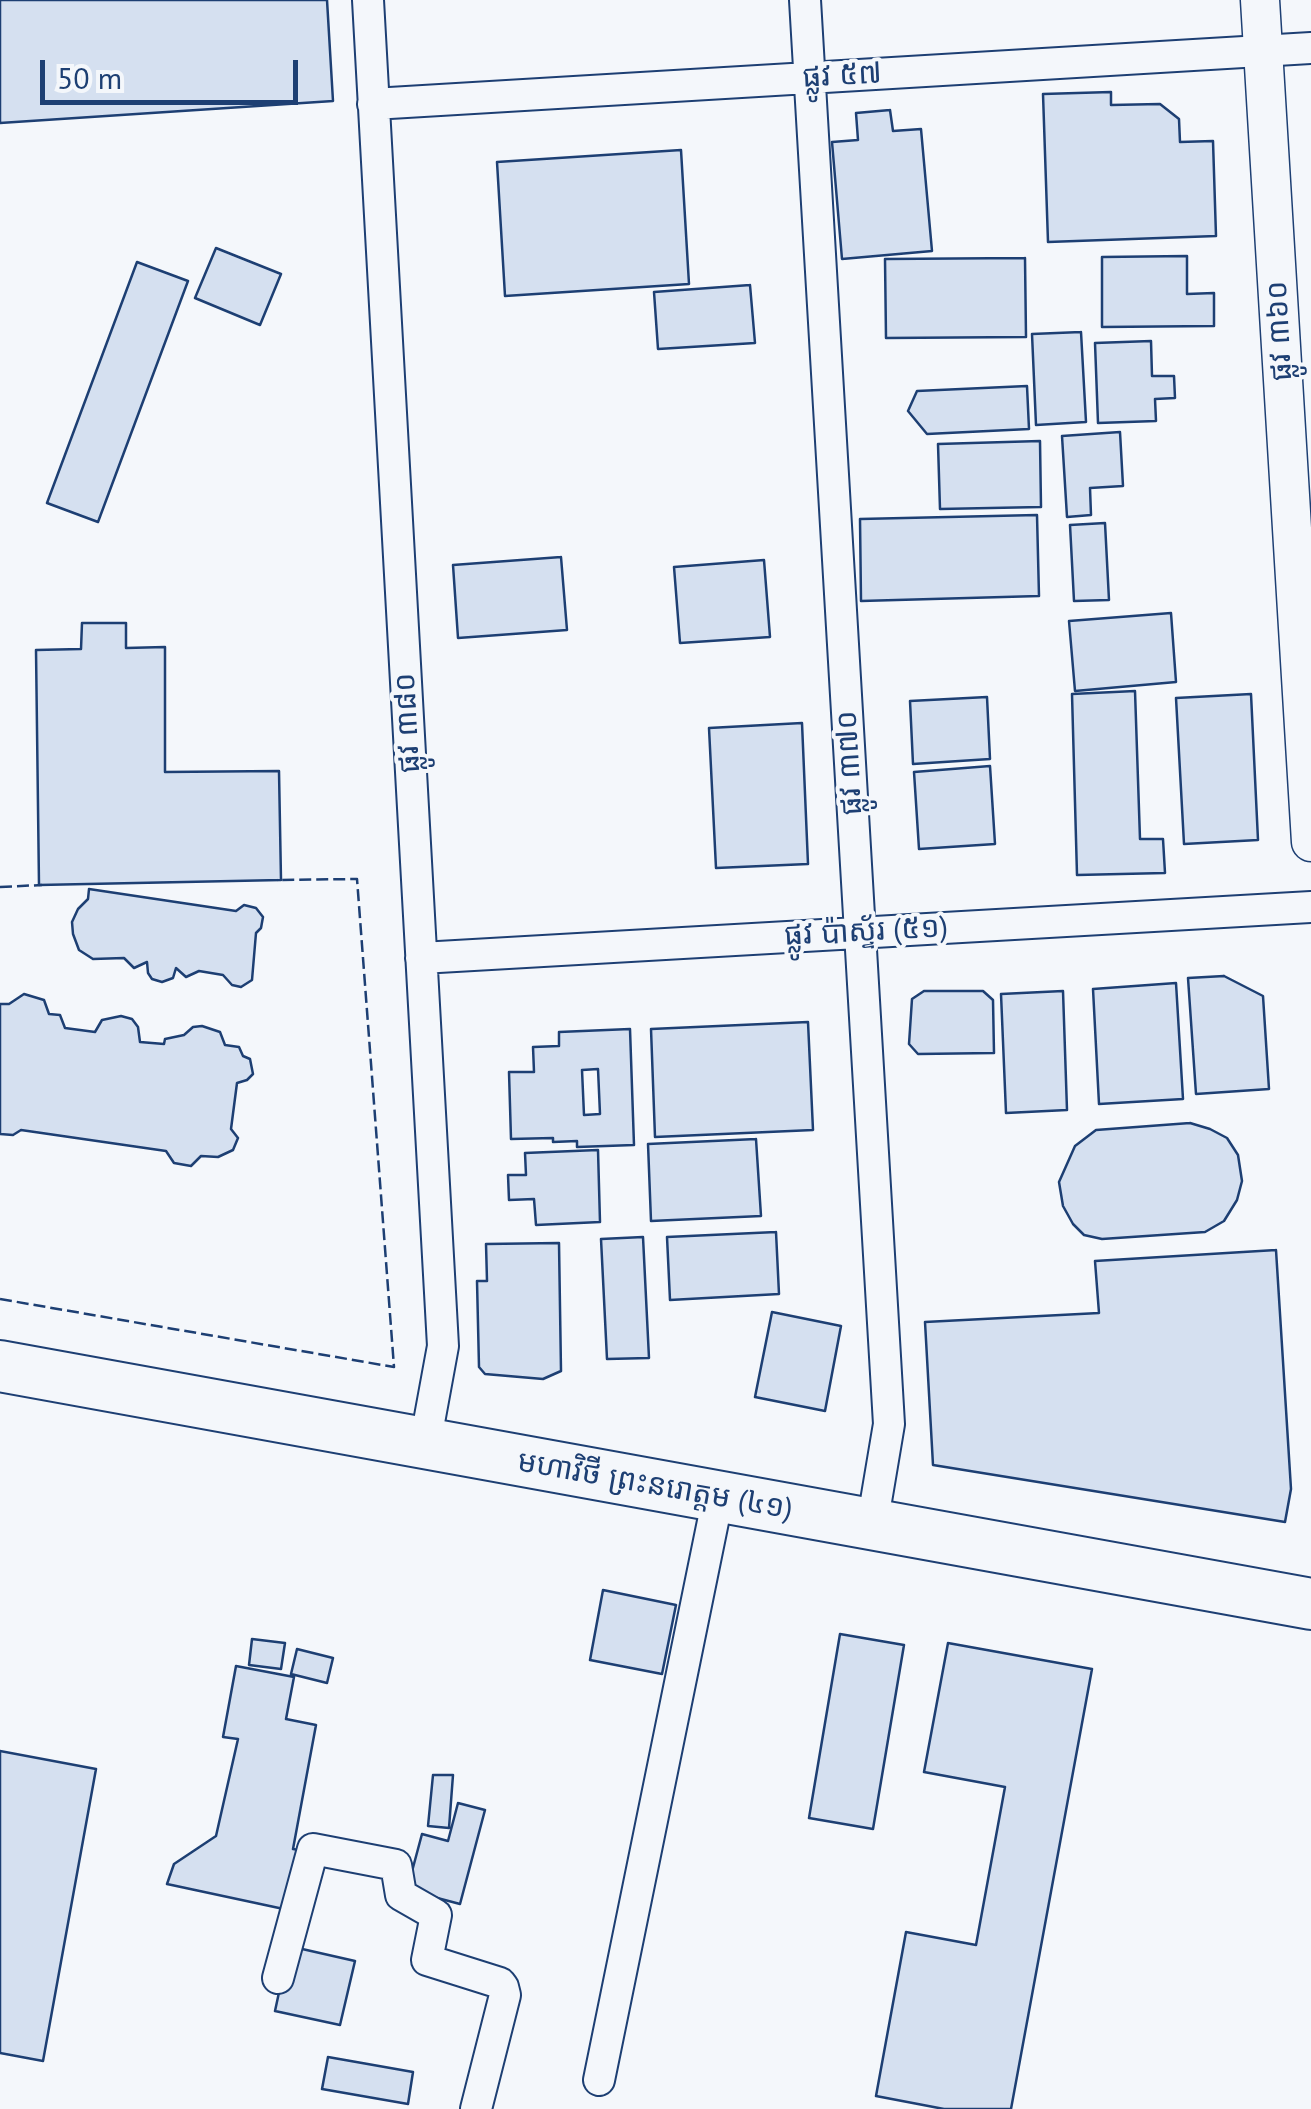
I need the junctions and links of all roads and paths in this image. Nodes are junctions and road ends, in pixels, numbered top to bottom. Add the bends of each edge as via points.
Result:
1 (368, 0) edge
2 (805, 0) edge
3 (1260, 0) edge
4 (1311, 48) edge
5 (1263, 51) junction
6 (810, 78) junction
7 (374, 104) junction
8 (1311, 842) edge
9 (1311, 907) edge
10 (860, 933) junction
11 (421, 958) junction
12 (0, 1366) edge
13 (425, 1444) junction
14 (718, 1497) junction
15 (872, 1525) junction
16 (1311, 1604) edge
17 (278, 1978) dead end
18 (598, 2080) dead end
19 (476, 2109) edge

1 - 7 street, ផ្លូវ ៣៨០
2 - 6 street, ផ្លូវ ៣៧០
3 - 5 street, ផ្លូវ ៣៦០
4 - 5 street, ផ្លូវ ៥៧
5 - 6 street, ផ្លូវ ៥៧
5 - 8 street, ផ្លូវ ៣៦០
6 - 7 street, ផ្លូវ ៥៧
6 - 10 street, ផ្លូវ ៣៧០
7 - 11 street, ផ្លូវ ៣៨០
9 - 10 street, ផ្លូវ ប៉ាស្ទ័រ (៥១)
10 - 11 street, ផ្លូវ ប៉ាស្ទ័រ (៥១)
10 - 15 street, ផ្លូវ ៣៧០ via 890,1424
11 - 13 street, ផ្លូវ ៣៨០ via 443,1346
12 - 13 main road, មហាវិថី ព្រះនរោត្តម (៤១)
13 - 14 main road, មហាវិថី ព្រះនរោត្តម (៤១)
14 - 15 main road, មហាវិថី ព្រះនរោត្តម (៤១)
14 - 18 street
15 - 16 main road, មហាវិថី ព្រះនរោត្តម (៤១)
17 - 19 street via 313,1849 396,1865 402,1895 436,1915 425,1958 503,1987

